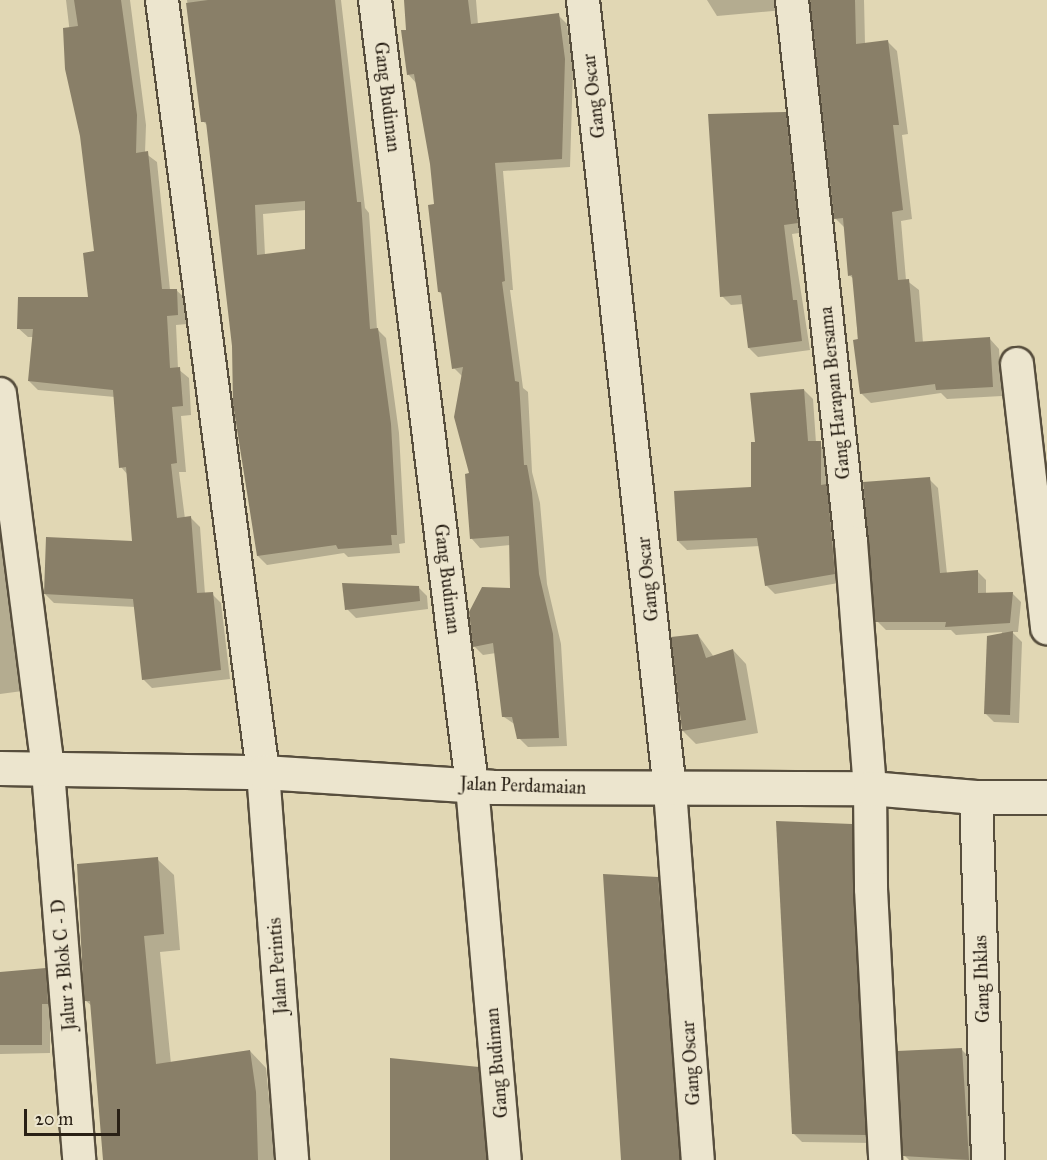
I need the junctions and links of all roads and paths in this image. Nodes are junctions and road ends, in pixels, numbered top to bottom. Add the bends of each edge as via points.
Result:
1 (162, 0) edge
2 (375, 0) edge
3 (583, 0) edge
4 (792, 0) edge
5 (1017, 364) dead end
6 (0, 394) edge
7 (1047, 628) edge
8 (0, 768) edge
9 (48, 771) junction
10 (263, 772) junction
11 (472, 786) junction
12 (870, 788) junction
13 (670, 790) junction
14 (976, 797) junction
15 (1047, 797) edge
16 (79, 1160) edge
17 (292, 1160) edge
18 (505, 1160) edge
19 (698, 1160) edge
20 (885, 1160) edge
21 (988, 1160) edge

1 - 10 street, Jalan Perintis
2 - 11 street, Gang Budiman
3 - 13 street, Gang Oscar
4 - 12 street, Gang Harapan Bersama via 851,542
5 - 7 street
6 - 9 street, Jalur 2 Blok C - D
8 - 9 street, Jalan Perdamaian
9 - 10 street, Jalan Perdamaian
9 - 16 street, Jalur 2 Blok C - D
10 - 11 street, Jalan Perdamaian
10 - 17 street, Jalan Perintis
11 - 13 street, Jalan Perdamaian
11 - 18 street, Gang Budiman
12 - 13 street, Jalan Perdamaian
12 - 14 street, Jalan Perdamaian
12 - 20 street, Gang Harapan Bersama
13 - 19 street, Gang Oscar
14 - 15 street, Jalan Perdamaian
14 - 21 street, Gang Ihklas

